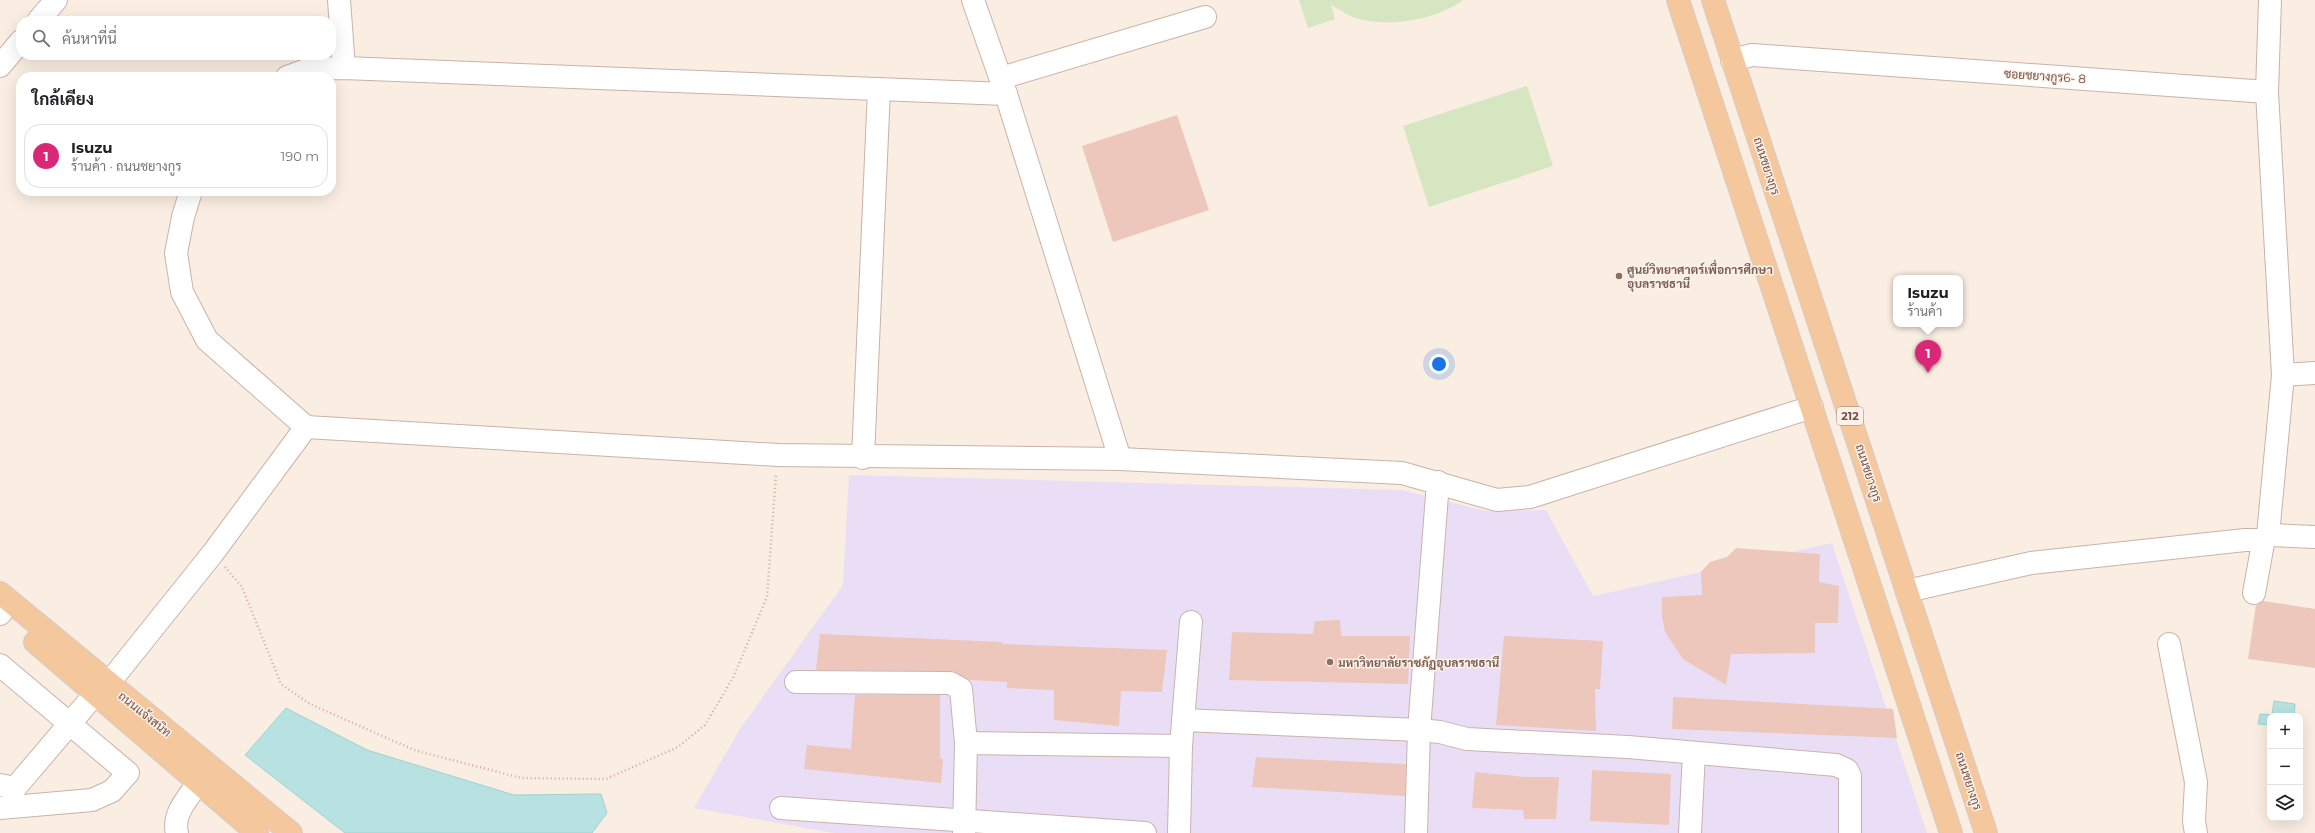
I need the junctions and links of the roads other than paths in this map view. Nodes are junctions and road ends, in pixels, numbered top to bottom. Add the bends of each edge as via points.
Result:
1 (56, 0) edge
2 (339, 0) edge
3 (973, 0) edge
4 (1678, 0) edge
5 (1713, 0) edge
6 (2270, 0) edge
7 (42, 16) edge
8 (1205, 17) dead end
9 (16, 47) edge
10 (1732, 60) junction
11 (0, 66) edge
12 (344, 68) junction
13 (300, 72) edge
14 (1003, 86) junction
15 (879, 89) junction
16 (2267, 92) junction
17 (189, 196) edge
18 (2315, 373) edge
19 (2283, 375) junction
20 (1812, 407) junction
21 (306, 427) junction
22 (863, 458) junction
23 (1120, 459) junction
24 (1438, 482) junction
25 (2315, 537) edge
26 (2265, 538) junction
27 (1907, 591) junction
28 (2254, 593) dead end
29 (0, 608) edge
30 (1191, 622) dead end
31 (2169, 644) dead end
32 (0, 665) edge
33 (796, 682) dead end
34 (102, 689) junction
35 (1183, 720) junction
36 (70, 724) junction
37 (1419, 730) junction
38 (966, 743) junction
39 (1181, 746) junction
40 (1694, 753) junction
41 (198, 783) junction
42 (8, 787) edge
43 (0, 807) edge
44 (781, 808) dead end
45 (965, 826) edge
46 (177, 833) edge
47 (257, 833) edge
48 (291, 833) edge
49 (1145, 833) edge
50 (1179, 833) edge
51 (1416, 833) edge
52 (1690, 833) edge
53 (1850, 833) edge
54 (1951, 833) edge
55 (1986, 833) edge
56 (2196, 833) edge

1 - 7 street
2 - 12 street
3 - 14 street
4 - 20 main road
5 - 10 main road, ถนนชยางกูร / 212
6 - 16 street
8 - 14 street
9 - 11 street
10 - 16 street, ซอยชยางกูร6- 8 via 1752,55
10 - 27 main road, ถนนชยางกูร / 212
12 - 13 street via 309,69
12 - 15 street
14 - 15 street
14 - 23 street
15 - 22 street
16 - 19 street
17 - 21 street via 176,253 182,292 208,340
18 - 19 street
19 - 26 street
20 - 24 street via 1530,497 1497,500
20 - 54 main road
21 - 22 street
21 - 34 street via 213,553
22 - 23 street
23 - 24 street via 1402,473
24 - 37 street
25 - 26 street
26 - 27 street via 2031,563
26 - 28 street
27 - 55 main road, ถนนชยางกูร / 212
29 - 34 main road, ถนนแจ้งสนิท
30 - 35 street
31 - 56 street via 2196,782
32 - 36 street
33 - 38 street via 956,685 961,689
34 - 36 street
34 - 41 main road, ถนนแจ้งสนิท
34 - 48 main road, ถนนแจ้งสนิท
35 - 37 street
35 - 39 street
36 - 42 street
36 - 43 street via 128,773 120,783 104,796 92,800
37 - 40 street via 1468,738 1560,742
37 - 51 street
38 - 39 street
38 - 45 street
39 - 50 street
40 - 52 street
40 - 53 street via 1842,767 1848,770
41 - 46 street via 177,818
41 - 47 main road, ถนนแจ้งสนิท
42 - 43 street
44 - 45 street
45 - 49 street

